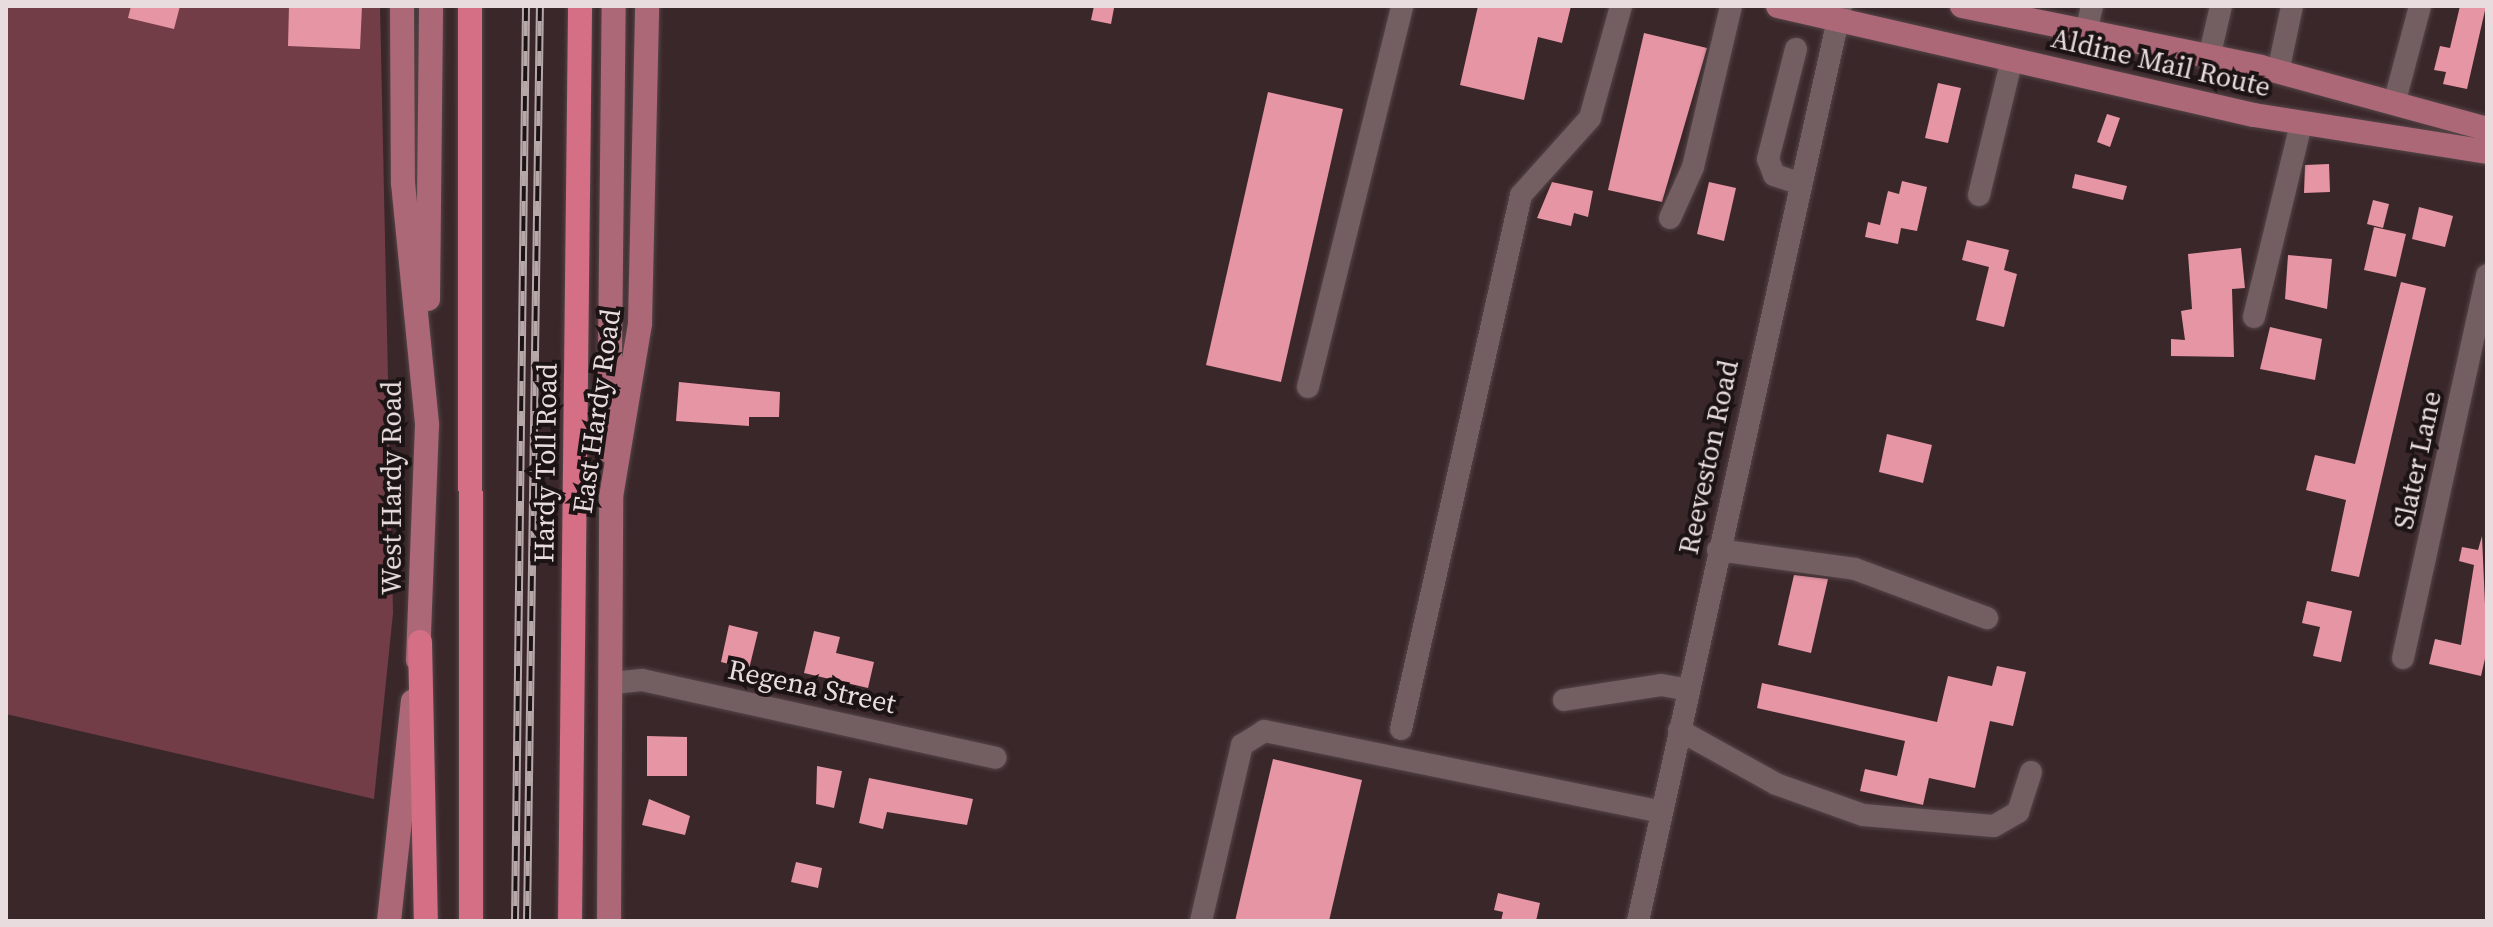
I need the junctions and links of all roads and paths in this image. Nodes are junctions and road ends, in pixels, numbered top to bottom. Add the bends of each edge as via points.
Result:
1 (402, 6) edge
2 (431, 6) edge
3 (470, 6) edge
4 (580, 6) edge
5 (614, 6) edge
6 (647, 6) edge
7 (1402, 6) edge
8 (1621, 6) edge
9 (1731, 6) edge
10 (1778, 6) edge
11 (1962, 6) edge
12 (2092, 6) edge
13 (2221, 6) edge
14 (2292, 6) edge
15 (2420, 6) edge
16 (1839, 13) edge
17 (2086, 32) junction
18 (1796, 49) dead end
19 (2209, 58) junction
20 (2012, 59) junction
21 (2278, 72) junction
22 (2200, 101) junction
23 (2394, 104) junction
24 (2301, 124) junction
25 (2487, 129) edge
26 (2487, 152) edge
27 (1798, 183) junction
28 (1979, 195) dead end
29 (1670, 218) dead end
30 (2487, 275) edge
31 (2254, 317) dead end
32 (1308, 387) dead end
33 (427, 425) junction
34 (611, 497) junction
35 (1718, 550) junction
36 (1987, 618) dead end
37 (420, 642) junction
38 (2403, 658) dead end
39 (613, 683) junction
40 (1688, 690) junction
41 (1564, 700) dead end
42 (1401, 729) dead end
43 (1679, 730) junction
44 (996, 758) dead end
45 (2031, 772) dead end
46 (1662, 812) junction
47 (389, 921) edge
48 (426, 921) edge
49 (471, 921) edge
50 (570, 921) edge
51 (609, 921) edge
52 (1201, 921) edge
53 (1638, 921) edge

1 - 33 main road, West Hardy Road via 403,183
2 - 33 main road
3 - 49 highway
4 - 50 highway, Hardy Toll Road
5 - 34 main road
6 - 34 main road, East Hardy Road via 640,323
7 - 32 street
8 - 42 street via 1590,118 1521,195
9 - 29 street via 1693,167
10 - 16 main road, Aldine Mail Route
11 - 17 main road, Aldine Mail Route
12 - 17 street
13 - 19 street
14 - 21 street
15 - 23 street
16 - 20 main road, Aldine Mail Route
16 - 27 street, Reeveston Road
17 - 19 main road, Aldine Mail Route
18 - 27 street via 1768,159 1774,175
19 - 21 main road, Aldine Mail Route
19 - 22 main road
20 - 22 main road, Aldine Mail Route
20 - 28 street
21 - 23 main road, Aldine Mail Route
22 - 24 main road, Aldine Mail Route
23 - 25 main road, Aldine Mail Route
24 - 26 main road, Aldine Mail Route
24 - 31 street
27 - 35 street, Reeveston Road
30 - 38 street, Slater Lane
33 - 37 main road, West Hardy Road
34 - 39 main road, East Hardy Road
35 - 36 street via 1855,569
35 - 40 street, Reeveston Road
37 - 47 main road, West Hardy Road
37 - 48 highway
39 - 44 street, Regena Street via 642,680
39 - 51 main road, East Hardy Road
40 - 41 street via 1661,685
40 - 43 street, Reeveston Road
43 - 45 street via 1776,784 1863,815 1994,826 2018,812
43 - 46 street, Reeveston Road
46 - 52 street via 1264,731 1242,745
46 - 53 street, Reeveston Road

